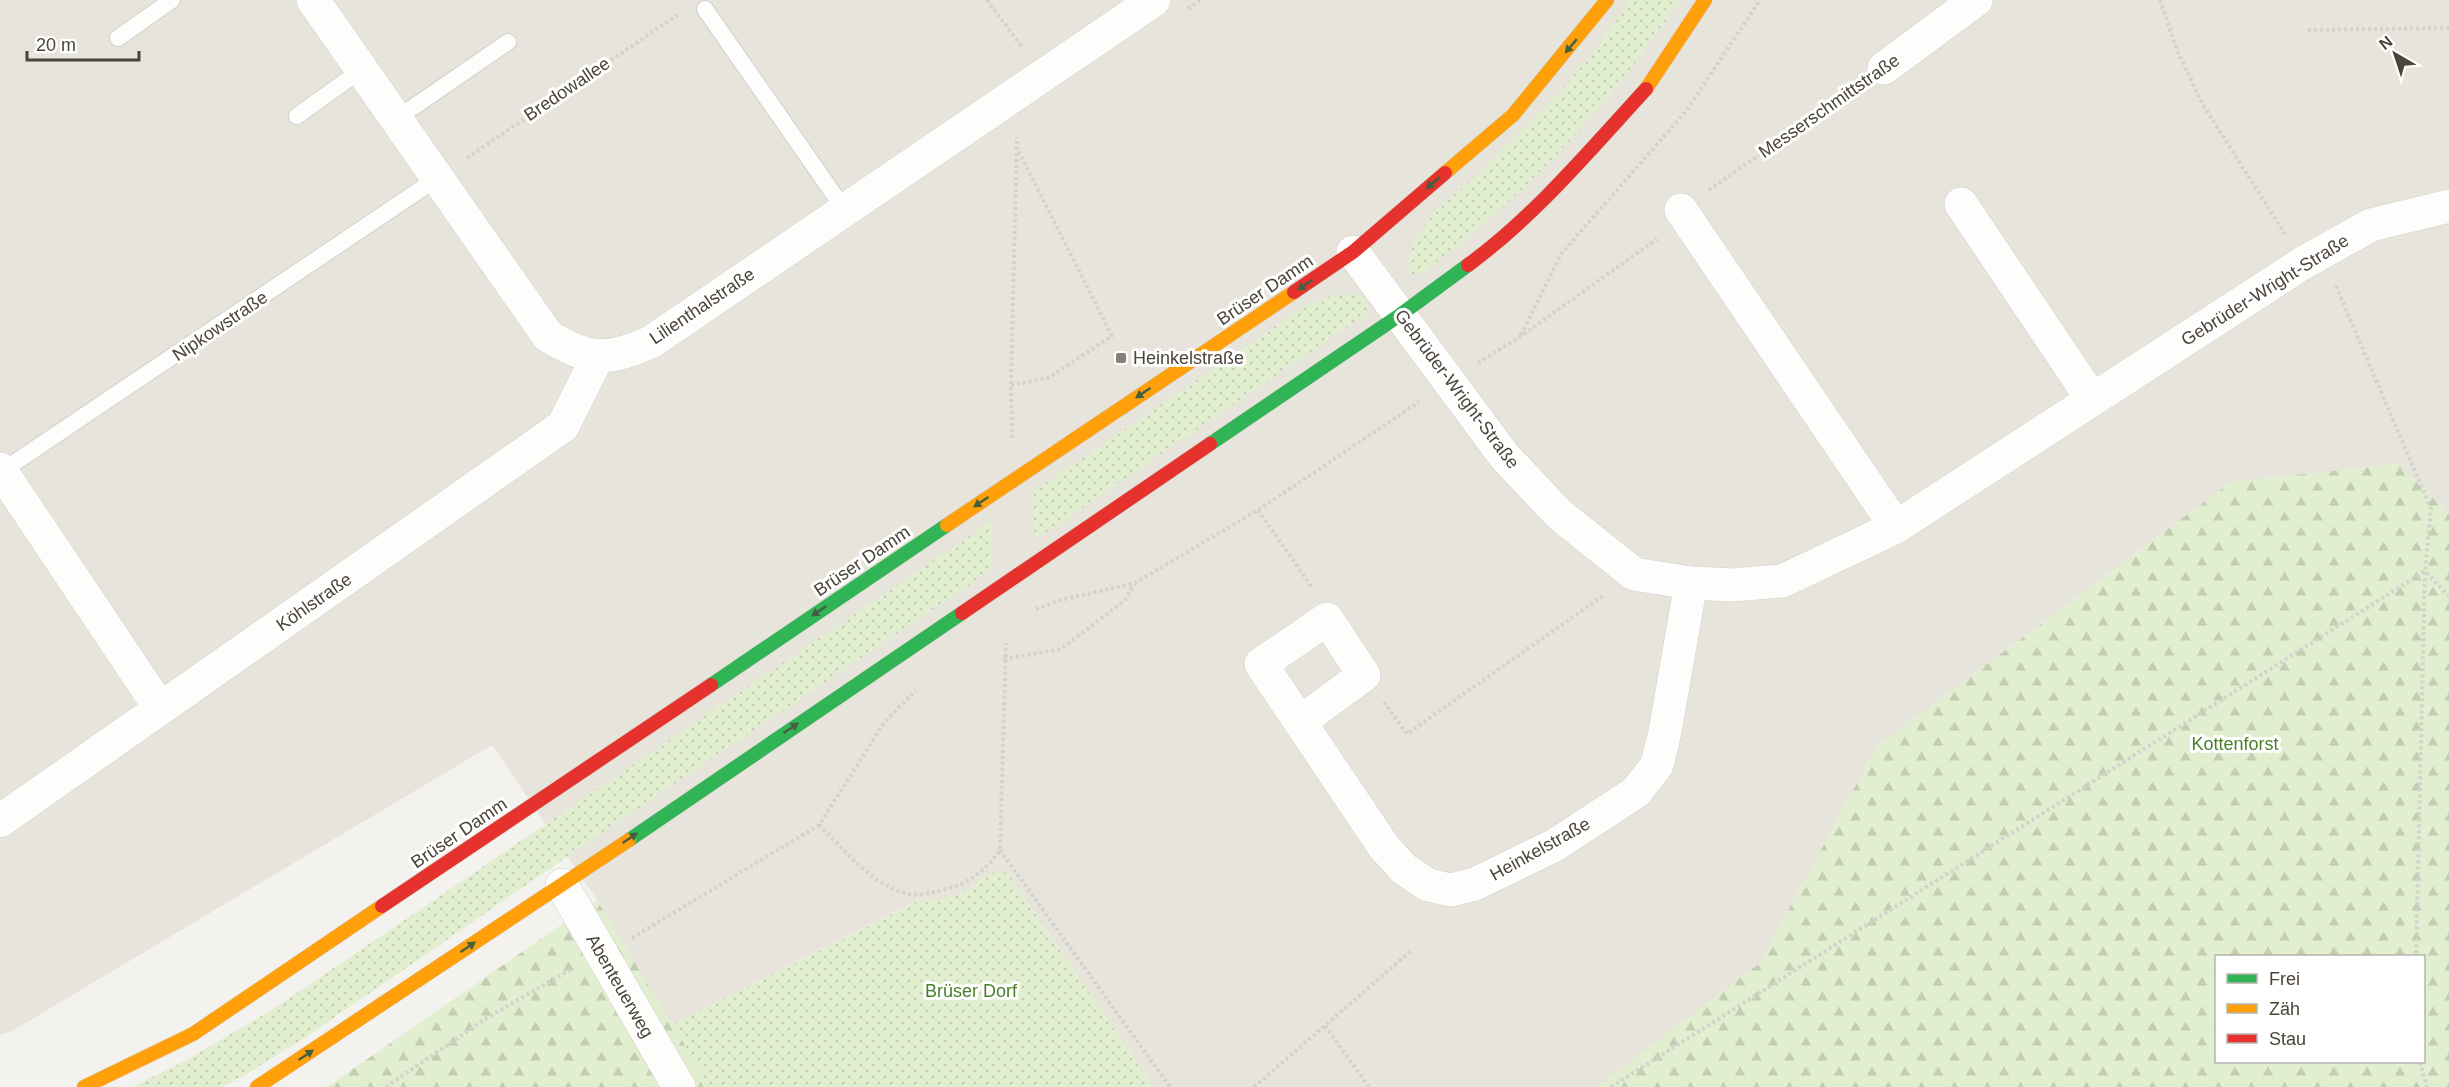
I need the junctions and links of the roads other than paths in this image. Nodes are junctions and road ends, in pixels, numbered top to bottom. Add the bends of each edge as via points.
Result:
1 (172, 0) edge
2 (313, 0) edge
3 (1607, 0) edge
4 (1705, 0) edge
5 (1976, 0) edge
6 (1168, 7) edge
7 (697, 8) road end
8 (118, 38) dead end
9 (508, 42) dead end
10 (1884, 68) road end
11 (361, 70) junction
12 (297, 116) dead end
13 (396, 119) junction
14 (436, 179) junction
15 (1961, 204) dead end
16 (2449, 206) edge
17 (844, 209) junction
18 (1681, 210) road end
19 (1353, 252) junction
20 (1400, 315) junction
21 (598, 356) junction
22 (2092, 399) junction
23 (1, 470) edge
24 (1896, 527) junction
25 (1691, 583) junction
26 (160, 708) junction
27 (1300, 722) junction
28 (0, 821) edge
29 (562, 885) junction
30 (84, 1087) edge
31 (257, 1087) edge
32 (679, 1087) edge

1 - 8 lane
2 - 11 street, Lilienthalstraße
3 -> 19 street, Brüser Damm via 1513,115
4 - 20 street via 1653,81 1566,178 1497,244
5 - 10 street, Messerschmittstraße
6 - 17 street, Lilienthalstraße via 1042,75
7 - 17 lane
9 - 13 lane
11 - 12 lane
11 - 13 street, Lilienthalstraße
13 - 14 street, Lilienthalstraße
14 - 21 street, Lilienthalstraße via 548,336 572,351
14 - 23 lane, Nipkowstraße
15 - 22 street
16 - 22 street, Gebrüder-Wright-Straße via 2371,225 2312,258
17 - 21 street, Lilienthalstraße via 651,342 626,353
18 - 24 street
19 - 20 street, Gebrüder-Wright-Straße
19 -> 30 street, Brüser Damm via 193,1034
20 - 25 street, Gebrüder-Wright-Straße via 1505,457 1560,515 1634,574
29 -> 20 street
21 - 26 street, Köhlstraße via 563,426
22 - 24 street, Gebrüder-Wright-Straße
23 - 26 street, Nipkowstraße
24 - 25 street, Gebrüder-Wright-Straße via 1782,581
25 - 27 street, Heinkelstraße via 1657,765 1636,792 1555,845 1475,884 1451,890 1428,885 1404,869 1384,847
26 - 28 street, Köhlstraße
27 - 27 street, Heinkelstraße via 1261,664 1327,619 1364,675
31 -> 29 street
29 - 32 street, Abenteuerweg

